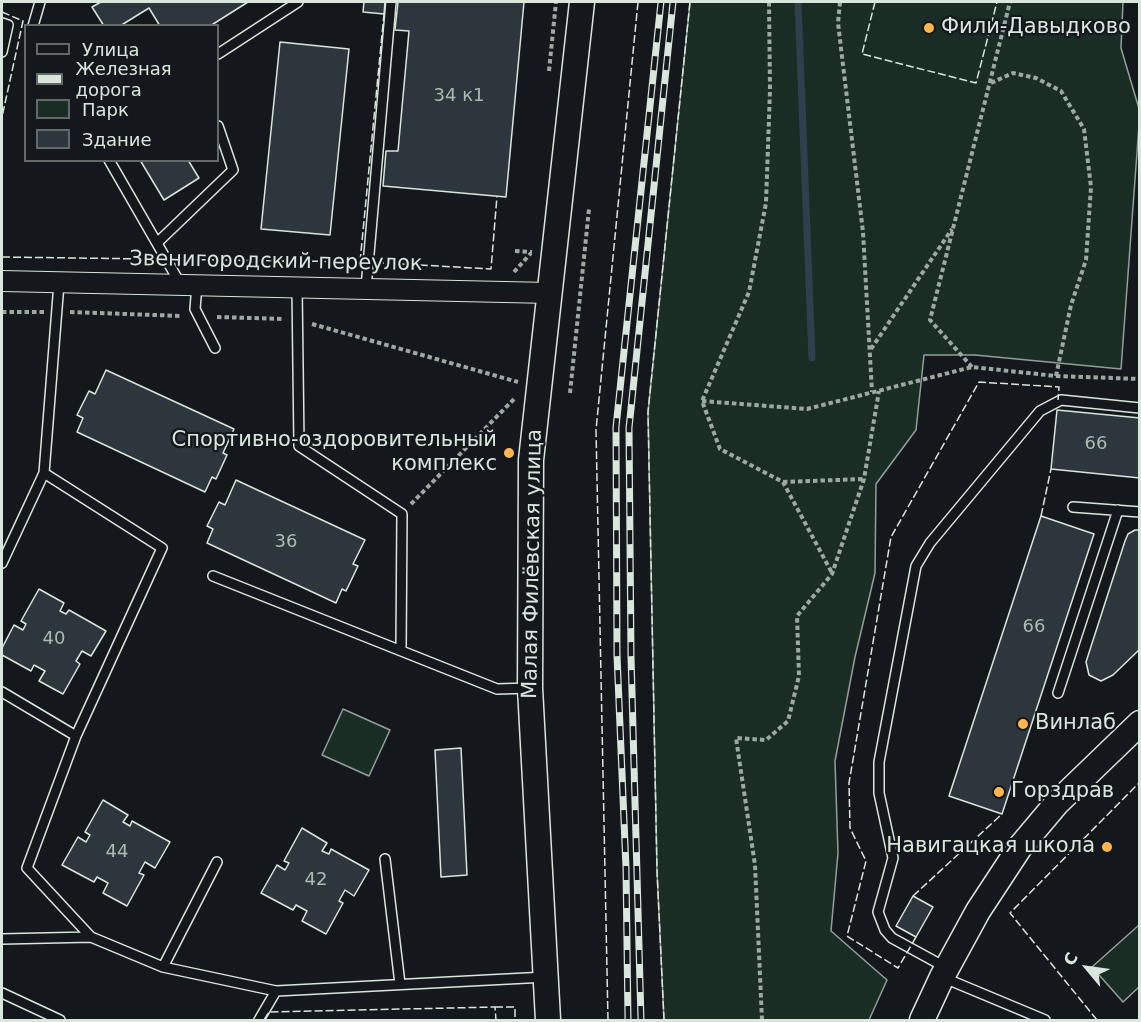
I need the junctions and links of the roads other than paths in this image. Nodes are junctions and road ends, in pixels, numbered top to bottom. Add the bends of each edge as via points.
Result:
1 (40, 2) edge
2 (298, 2) edge
3 (391, 2) edge
4 (582, 2) edge
5 (2, 23) edge
6 (34, 24) edge
7 (2, 51) edge
8 (219, 53) edge
9 (219, 129) edge
10 (110, 162) edge
11 (158, 242) junction
12 (2, 281) edge
13 (59, 282) junction
14 (189, 285) junction
15 (297, 287) junction
16 (366, 288) junction
17 (550, 293) junction
18 (215, 348) dead end
19 (1140, 408) edge
20 (44, 473) junction
21 (1073, 507) dead end
22 (1118, 510) junction
23 (1140, 512) edge
24 (2, 563) edge
25 (213, 576) dead end
26 (401, 650) junction
27 (530, 688) junction
28 (2, 692) edge
29 (1058, 693) dead end
30 (1140, 723) edge
31 (76, 736) junction
32 (385, 859) dead end
33 (217, 862) dead end
34 (91, 938) junction
35 (2, 939) edge
36 (163, 967) junction
37 (944, 973) junction
38 (546, 977) junction
39 (400, 984) junction
40 (276, 991) junction
41 (2, 993) edge
42 (60, 1020) edge
43 (259, 1020) edge
44 (548, 1020) edge
45 (922, 1020) edge
46 (1045, 1020) edge

1 - 6 lane
2 - 8 lane
3 - 16 lane
4 - 17 street, Малая Филёвская улица
5 - 7 lane via 8,26
9 - 11 lane via 233,170
10 - 11 lane
11 - 14 lane
12 - 13 street, Звенигородский переулок
13 - 14 street, Звенигородский переулок
13 - 20 lane
14 - 15 street, Звенигородский переулок
14 - 18 lane via 195,309
15 - 16 street, Звенигородский переулок
15 - 26 lane via 299,446 402,514
16 - 17 street, Звенигородский переулок
17 - 27 street, Малая Филёвская улица via 531,460
19 - 37 lane via 1061,400 1040,411 930,543 916,566 879,769 879,793 893,858 879,912 892,938
20 - 24 lane
20 - 31 lane via 162,548
21 - 22 lane
22 - 23 lane
22 - 29 lane
25 - 26 lane
26 - 27 lane via 497,689
27 - 38 street, Малая Филёвская улица
28 - 31 lane
30 - 37 street via 1057,803 1020,847
31 - 34 lane via 27,868
32 - 39 lane
33 - 36 lane
34 - 35 lane
34 - 36 lane
36 - 40 lane
37 - 45 street
37 - 46 lane
38 - 39 lane
38 - 44 street, Малая Филёвская улица
39 - 40 lane
40 - 43 lane
41 - 42 lane

